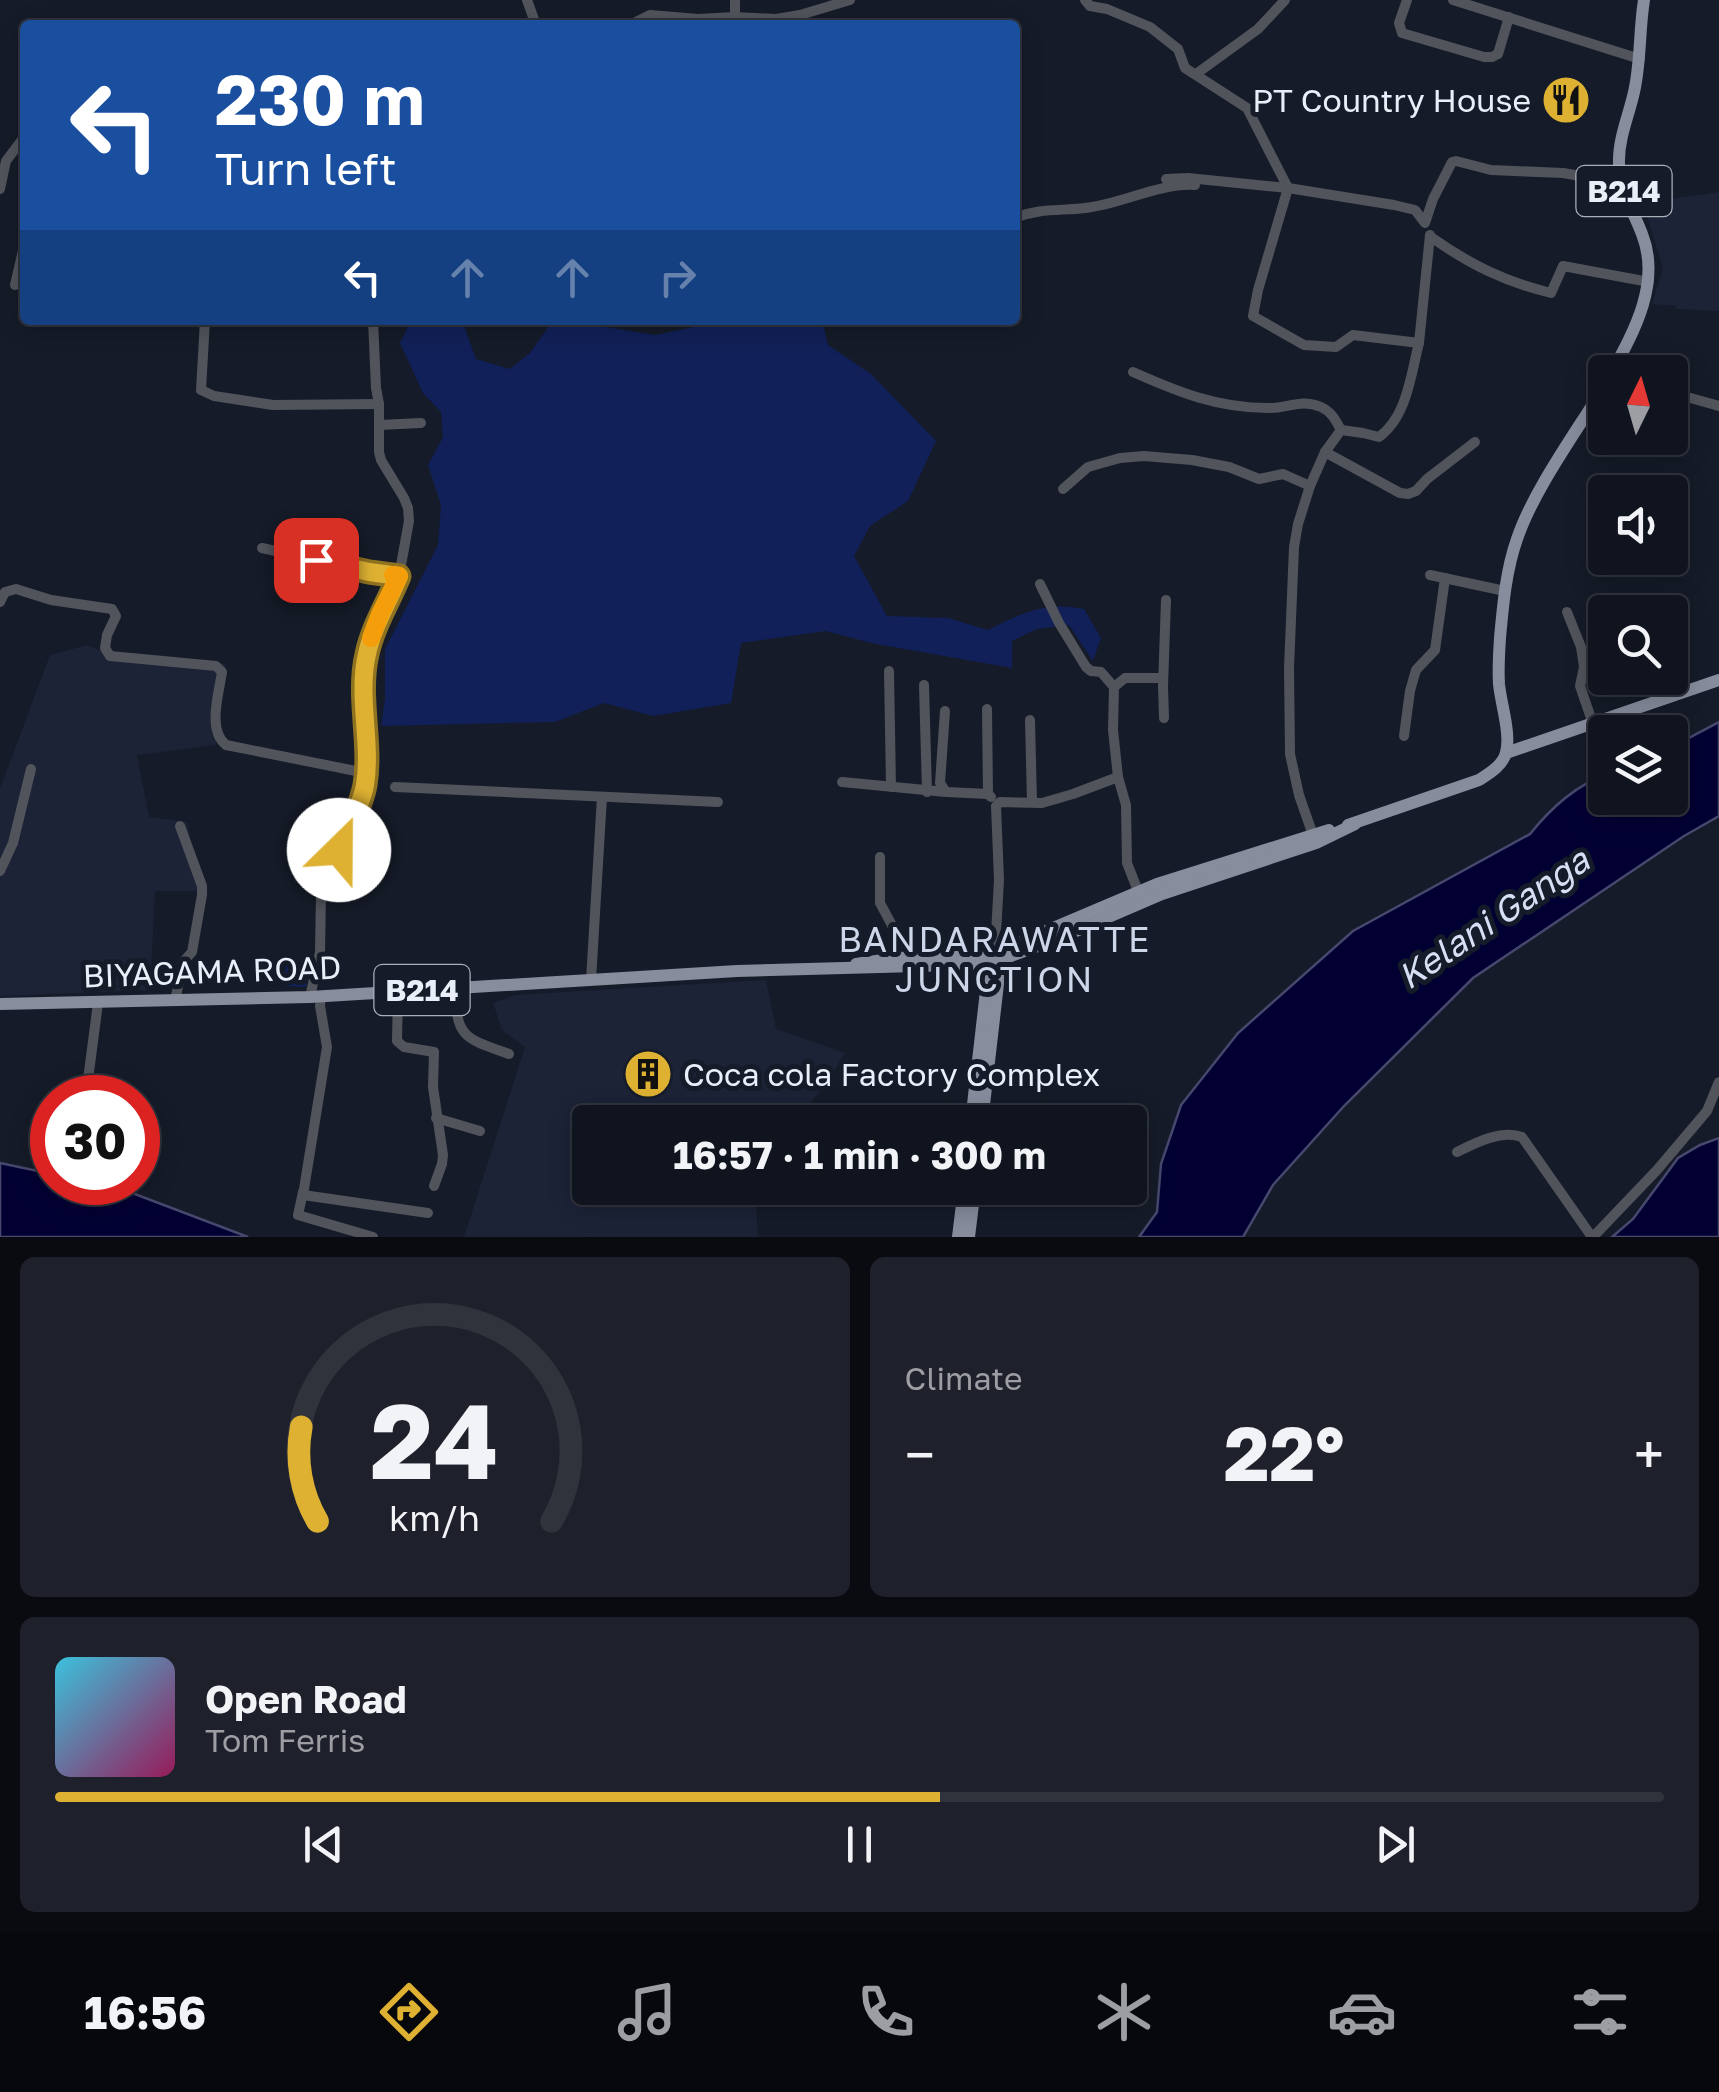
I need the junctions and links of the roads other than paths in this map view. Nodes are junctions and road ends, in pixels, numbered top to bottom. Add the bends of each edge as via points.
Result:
1 (735, 0) edge
2 (850, 0) edge
3 (1085, 0) edge
4 (1284, 0) edge
5 (1407, 0) edge
6 (1453, 0) edge
7 (1644, 0) edge
8 (817, 5) edge
9 (735, 16) junction
10 (1509, 17) junction
11 (639, 20) edge
12 (1640, 59) junction
13 (1196, 74) junction
14 (20, 143) edge
15 (1166, 179) dead end
16 (1222, 182) junction
17 (1621, 184) junction
18 (1288, 188) junction
19 (0, 189) edge
20 (1020, 216) edge
21 (1426, 222) junction
22 (1431, 237) junction
23 (20, 264) edge
24 (1649, 282) junction
25 (15, 285) dead end
26 (205, 325) edge
27 (374, 325) edge
28 (1419, 343) junction
29 (1621, 355) edge
30 (1133, 372) dead end
31 (1688, 397) edge
32 (379, 404) junction
33 (1719, 406) edge
34 (1588, 413) edge
35 (421, 423) dead end
36 (379, 425) junction
37 (1341, 430) junction
38 (1475, 442) dead end
39 (1325, 452) junction
40 (1310, 486) junction
41 (1064, 490) dead end
42 (262, 548) dead end
43 (1430, 575) dead end
44 (399, 576) junction
45 (1445, 578) junction
46 (1040, 584) dead end
47 (1505, 591) junction
48 (1166, 600) dead end
49 (0, 602) edge
50 (1567, 612) dead end
51 (888, 672) dead end
52 (1163, 678) junction
53 (1719, 680) edge
54 (924, 685) dead end
55 (1114, 687) junction
56 (987, 709) dead end
57 (945, 712) dead end
58 (1590, 715) edge
59 (1619, 715) edge
60 (1164, 718) dead end
61 (1030, 720) dead end
62 (1588, 726) edge
63 (1404, 736) dead end
64 (1506, 753) junction
65 (32, 768) dead end
66 (366, 773) junction
67 (1118, 777) junction
68 (842, 782) dead end
69 (395, 787) dead end
70 (892, 787) junction
71 (927, 792) junction
72 (946, 792) junction
73 (988, 794) junction
74 (602, 797) junction
75 (718, 802) dead end
76 (1032, 802) junction
77 (998, 803) junction
78 (180, 826) dead end
79 (1314, 839) junction
80 (880, 857) dead end
81 (0, 871) edge
82 (1140, 897) junction
83 (995, 956) junction
84 (896, 958) junction
85 (844, 967) junction
86 (591, 980) junction
87 (456, 988) junction
88 (398, 992) junction
89 (315, 996) junction
90 (175, 1001) junction
91 (98, 1003) junction
92 (0, 1004) edge
93 (509, 1054) dead end
94 (89, 1075) edge
95 (1719, 1082) edge
96 (973, 1105) edge
97 (983, 1105) edge
98 (436, 1118) junction
99 (480, 1131) dead end
100 (1457, 1152) dead end
101 (434, 1186) dead end
102 (303, 1192) junction
103 (962, 1205) edge
104 (973, 1205) edge
105 (428, 1213) dead end
106 (373, 1237) edge
107 (958, 1237) edge
108 (969, 1237) edge
109 (1592, 1237) edge

1 - 9 street
2 - 8 street
3 - 13 street via 1150,27
4 - 13 street via 1258,29
5 - 10 street via 1402,33 1484,57 1498,54
6 - 10 street
7 - 12 main road, B214
8 - 9 street via 776,19
9 - 11 street via 650,14
10 - 12 street
12 - 17 main road, B214 via 1620,146
13 - 18 street via 1247,108
14 - 19 street via 6,161
15 - 16 street
16 - 18 street
16 - 20 street
17 - 21 street via 1456,161
17 - 24 main road, B214 via 1646,246
18 - 21 street via 1415,210
18 - 28 street via 1253,316 1304,346 1336,347 1353,335
21 - 22 street
22 - 24 street via 1525,287 1551,292 1563,266
22 - 28 street
23 - 25 street
24 - 29 main road, B214
26 - 32 street via 201,390 214,396 273,406
27 - 32 street
28 - 37 street via 1405,396 1386,432 1379,438
30 - 37 street via 1210,402 1320,407
31 - 33 street
32 - 36 street
34 - 47 main road via 1526,516
35 - 36 street
36 - 44 street via 382,460 408,508
37 - 39 street
38 - 39 street via 1408,494
39 - 40 street
40 - 41 street via 1283,474 1259,479 1229,467 1144,456 1088,466
40 - 79 street via 1294,547 1288,718 1293,773
42 - 44 street
43 - 45 street
44 - 66 street via 366,658
45 - 47 street
45 - 63 street via 1435,650 1416,670
46 - 55 street via 1086,667 1102,672
47 - 64 main road via 1498,662
48 - 52 street
49 - 66 street via 16,589 112,608 116,616 105,648 110,656 216,666 222,672 217,732 226,745
50 - 58 street via 1580,647 1580,686
51 - 70 street
52 - 55 street via 1125,678
52 - 60 street
53 - 59 main road
54 - 71 street
55 - 67 street
56 - 73 street
57 - 72 street via 940,782
61 - 76 street
62 - 64 main road
64 - 79 main road, B214 via 1479,780
65 - 81 street
66 - 89 street via 321,894
67 - 76 street
67 - 82 street via 1127,863
68 - 70 street
69 - 74 street
70 - 71 street
71 - 72 street
72 - 73 street
73 - 77 street
74 - 75 street
74 - 86 street
76 - 77 street
77 - 83 street
78 - 90 street via 202,896
79 - 82 main road, B214
80 - 84 street via 880,903 894,929
82 - 83 main road, B214
83 - 84 main road, BIYAGAMA ROAD / B214
83 - 85 main road, BIYAGAMA ROAD / B214
83 - 96 main road
83 - 97 main road
84 - 85 main road, BIYAGAMA ROAD / B214
85 - 86 main road, BIYAGAMA ROAD / B214
86 - 87 main road, BIYAGAMA ROAD / B214
87 - 88 main road, BIYAGAMA ROAD / B214
87 - 93 street via 462,1030
88 - 89 main road, BIYAGAMA ROAD / B214
88 - 98 street via 397,1041 434,1052
89 - 90 main road, BIYAGAMA ROAD / B214
89 - 102 street via 327,1046
90 - 91 main road, BIYAGAMA ROAD / B214
91 - 92 main road, BIYAGAMA ROAD / B214
91 - 94 street
95 - 109 street via 1708,1111
98 - 99 street
98 - 101 street via 443,1155
100 - 109 street via 1505,1134 1522,1138
102 - 105 street
102 - 106 street via 298,1214
103 - 107 main road
104 - 108 main road

